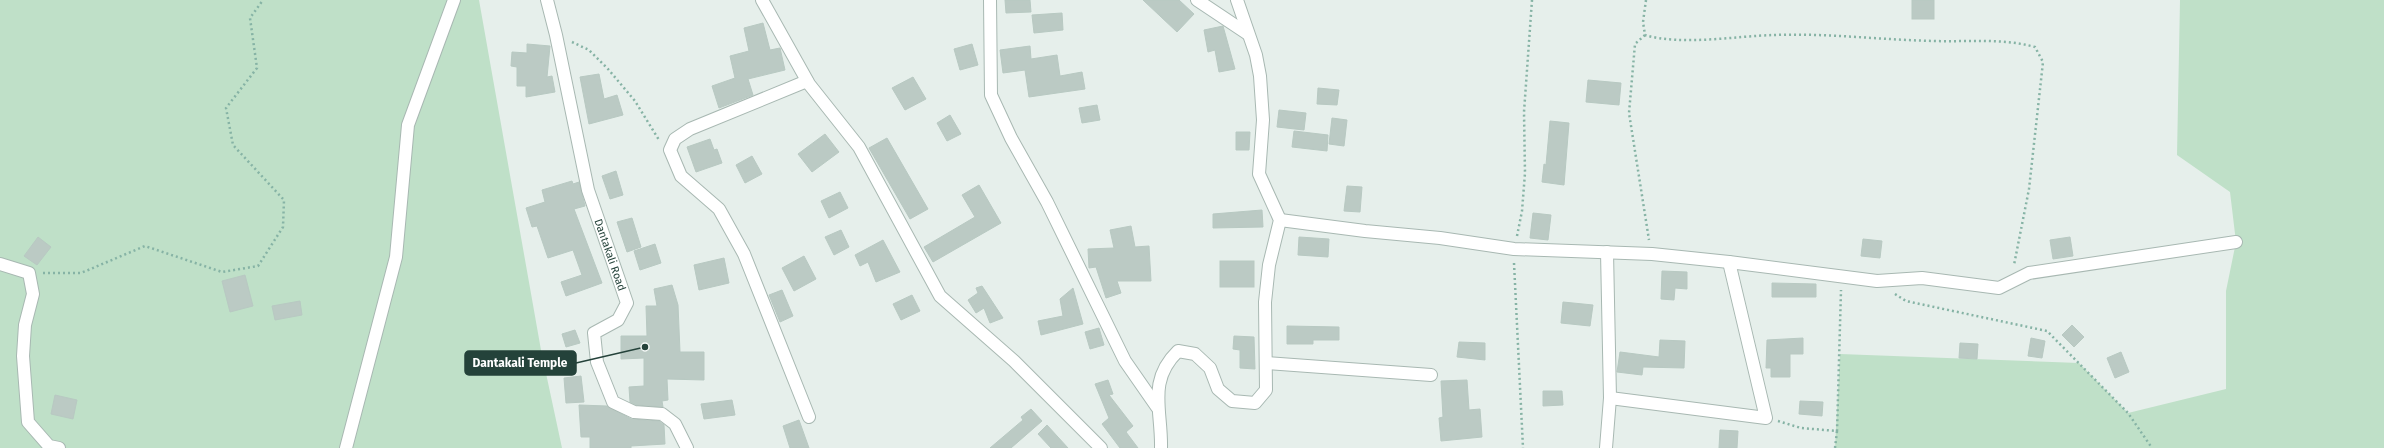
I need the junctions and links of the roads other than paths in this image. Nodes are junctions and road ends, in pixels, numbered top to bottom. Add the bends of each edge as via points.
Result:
1 (454, 0) edge
2 (547, 0) edge
3 (762, 0) edge
4 (990, 0) edge
5 (1197, 0) edge
6 (1237, 0) edge
7 (1248, 34) junction
8 (807, 81) junction
9 (1280, 220) junction
10 (2236, 242) dead end
11 (1607, 252) junction
12 (1730, 262) junction
13 (0, 264) edge
14 (1267, 363) junction
15 (1431, 375) dead end
16 (1610, 398) junction
17 (1157, 407) junction
18 (809, 416) dead end
19 (52, 447) edge
20 (346, 448) edge
21 (687, 448) edge
22 (1101, 448) edge
23 (1161, 448) edge
24 (1606, 448) edge

1 - 20 street via 408,125 396,257
2 - 21 street, Dantakali Road via 588,190 627,303 618,320 594,333 597,362 613,402 634,412 662,414 675,424
3 - 8 street
4 - 17 street via 991,95 1125,361
5 - 7 street
6 - 7 street
7 - 9 street via 1260,76 1263,120 1259,174
8 - 18 street via 690,129 675,139 670,150 681,176 719,209 744,254
8 - 22 street via 859,147 940,296 1014,361
9 - 11 street via 1514,249
9 - 14 street via 1269,265 1265,302
10 - 12 street via 2029,273 1999,288 1922,278 1877,281 1841,278
11 - 12 street
11 - 16 street
12 - 16 street via 1766,418
13 - 19 street via 29,273 33,294 25,325 23,356 28,422
14 - 15 street
14 - 17 street via 1266,390 1255,403 1232,401 1218,389 1210,368 1195,354 1178,351 1166,362
16 - 24 street
17 - 23 street via 1162,426

